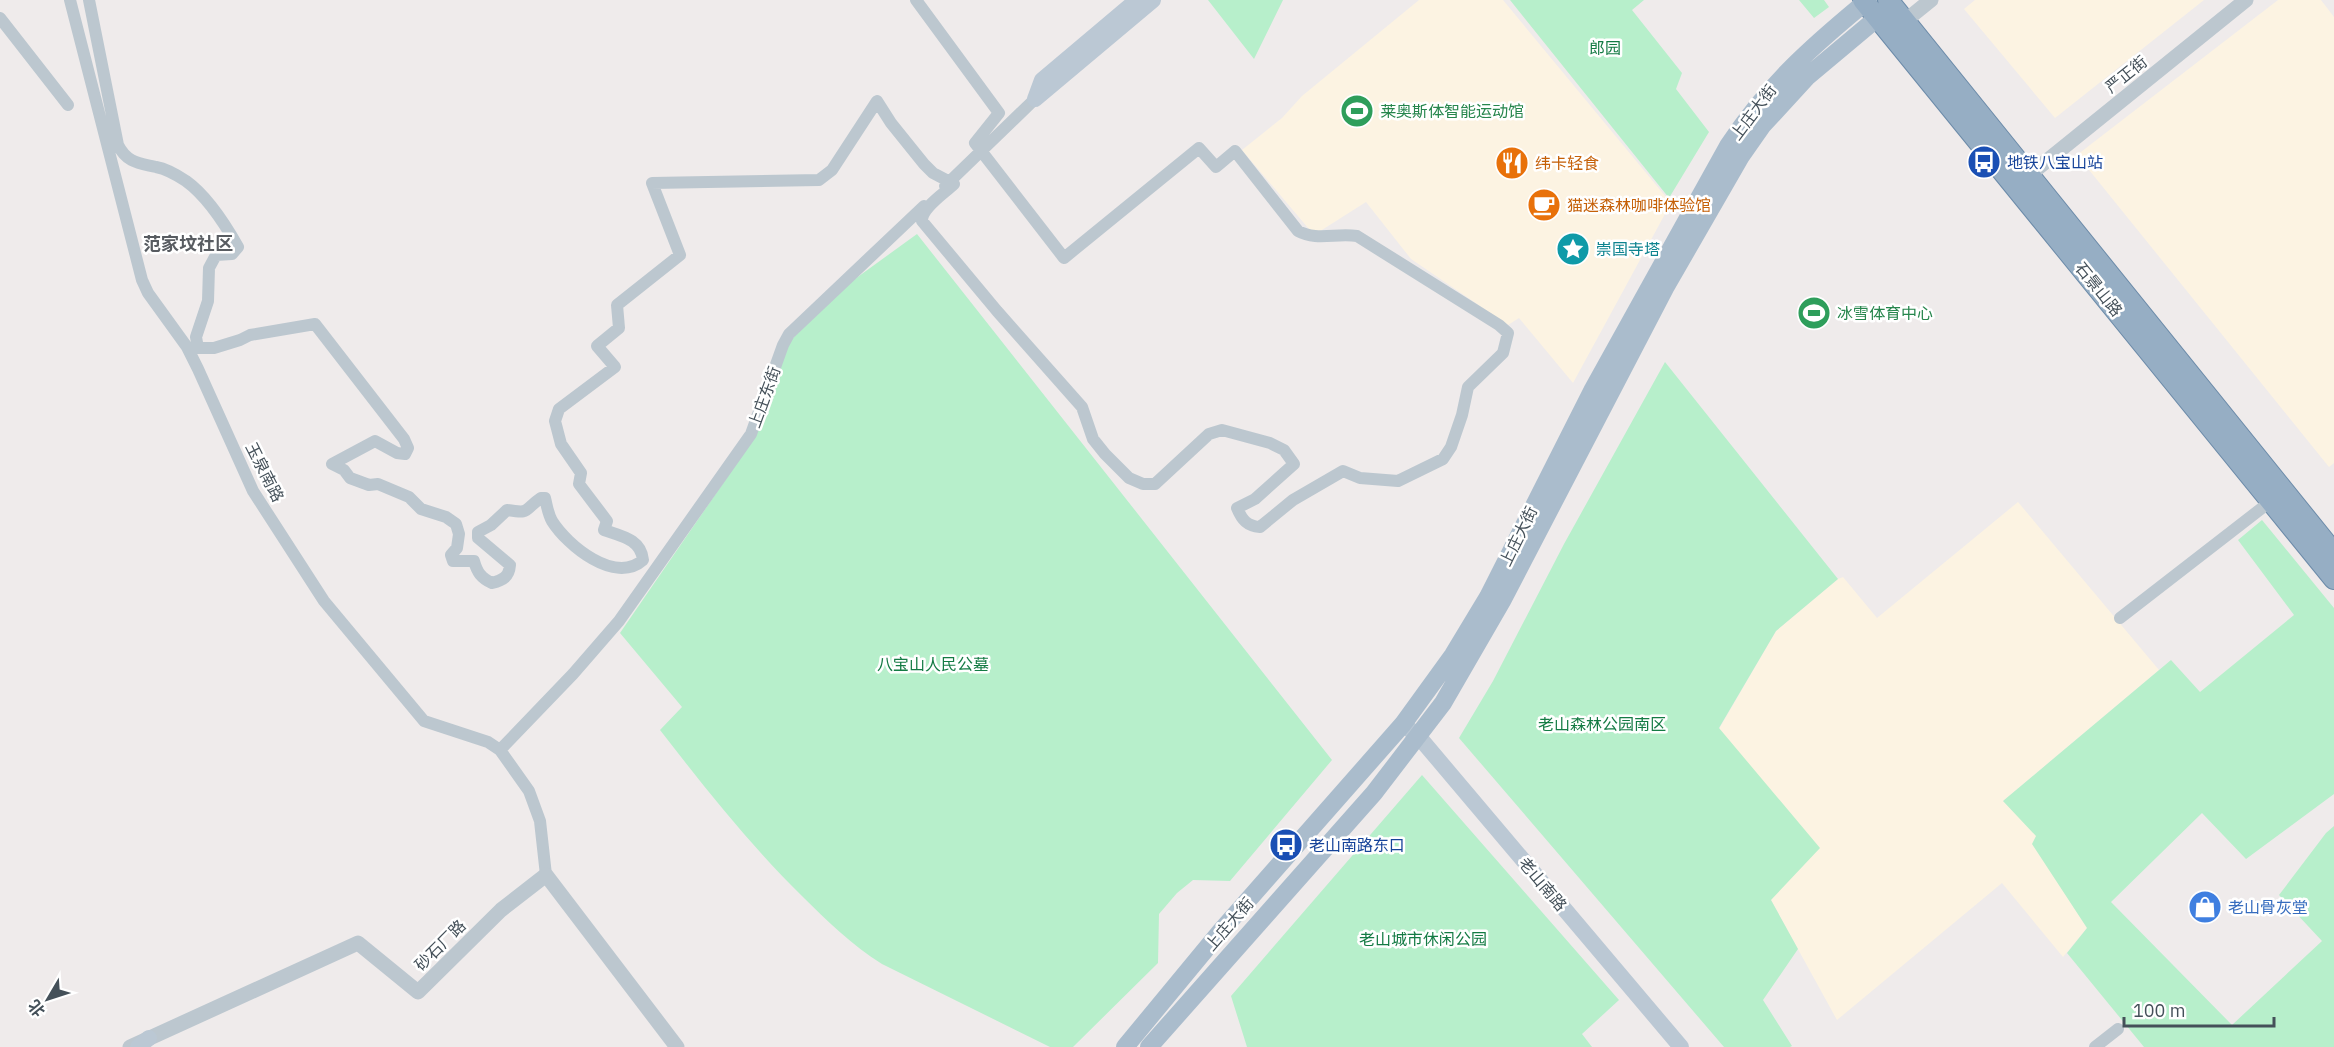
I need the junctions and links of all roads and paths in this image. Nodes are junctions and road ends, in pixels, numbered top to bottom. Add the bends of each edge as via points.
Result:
1 (70, 0) edge
2 (89, 0) edge
3 (916, 0) edge
4 (1137, 0) edge
5 (1153, 0) edge
6 (1931, 0) edge
7 (2246, 0) edge
8 (1865, 1) edge
9 (1889, 6) edge
10 (0, 18) edge
11 (1905, 21) junction
12 (1035, 99) junction
13 (68, 105) dead end
14 (2028, 176) junction
15 (2271, 501) junction
16 (2334, 553) edge
17 (2334, 579) edge
18 (2120, 618) dead end
19 (1403, 724) junction
20 (1419, 737) junction
21 (500, 750) junction
22 (546, 875) junction
23 (2118, 1029) dead end
24 (143, 1043) edge
25 (130, 1047) edge
26 (677, 1047) edge
27 (1125, 1047) edge
28 (1149, 1047) edge
29 (1681, 1047) edge
30 (2095, 1047) edge

1 - 21 street, 玉泉南路 via 142,280 187,347 253,491 324,601 424,722 488,742
2 - 3 street via 123,156 143,166 168,170 187,182 238,247 232,254 216,255 209,268 208,301 196,337 198,348 214,348 250,335 315,324 408,448 405,454 397,453 375,441 332,464 350,478 409,497 421,509 456,524 459,534 457,548 451,555 453,561 474,561 476,571 492,583 506,577 510,565 478,538 478,532 507,510 528,511 541,498 545,498 551,520 600,564 625,567 643,560 642,552 628,537 604,530 607,521 579,484 581,473 561,444 555,421 559,409 615,367 597,346 619,328 617,305 680,255 652,183 819,180 832,170 877,100 924,164 954,184 926,210 922,221 1082,407 1093,439 1128,478 1155,484 1209,434 1222,430 1270,443 1284,450 1294,464 1255,499 1237,508 1244,521 1260,527 1293,500 1343,471 1360,478 1398,481 1443,459 1455,436 1468,387 1503,353 1508,333 1499,325 1357,236 1341,233 1309,237 1298,231 1235,151 1216,167 1199,148 1064,258 975,143 999,113
4 - 12 main road, 上庄东街 via 1042,80
5 - 12 main road, 上庄东街
6 - 11 street
7 - 14 street, 严正街
8 - 9 highway, 石景山路
8 - 19 main road, 上庄大街 via 1774,84 1728,146 1593,389 1483,605 1454,655
9 - 11 highway, 石景山路
9 - 15 highway, 石景山路
9 - 20 main road, 上庄大街 via 1801,83 1741,156 1665,288 1502,601 1443,704
10 - 13 street
11 - 14 highway, 石景山路
12 - 21 street, 上庄东街 via 789,334 751,434 619,621
14 - 16 highway, 石景山路
15 - 17 highway, 石景山路
15 - 18 street
19 - 20 main road, 老山南路
19 - 27 main road, 上庄大街 via 1220,932
20 - 28 main road, 上庄大街
20 - 29 main road, 老山南路
21 - 22 street, 玉泉南路 via 529,791 540,821
22 - 24 street, 砂石厂路 via 501,910 418,992 358,943
22 - 26 street
23 - 30 street
24 - 25 street, 砂石厂路

